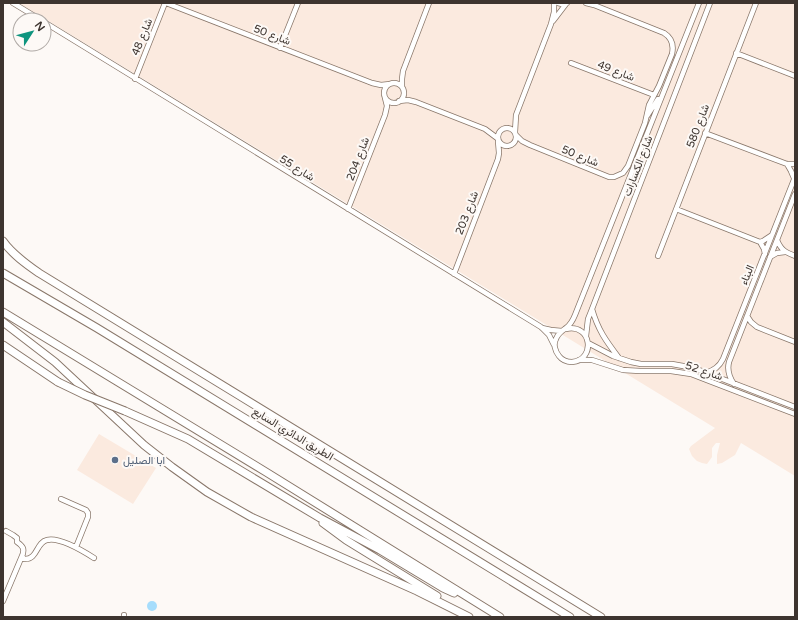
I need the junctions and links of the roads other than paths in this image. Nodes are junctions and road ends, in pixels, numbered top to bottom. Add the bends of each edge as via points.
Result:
1 (13, 3) edge
2 (166, 3) edge
3 (298, 3) edge
4 (430, 3) edge
5 (554, 3) edge
6 (558, 3) edge
7 (567, 3) edge
8 (586, 3) edge
9 (699, 3) edge
10 (756, 3) edge
11 (710, 4) edge
12 (28, 12) edge
13 (551, 24) junction
14 (52, 27) edge
15 (280, 48) junction
16 (736, 53) junction
17 (571, 63) dead end
18 (403, 71) junction
19 (795, 76) edge
20 (135, 79) junction
21 (372, 83) junction
22 (391, 83) junction
23 (403, 89) junction
24 (663, 93) junction
25 (654, 95) junction
26 (385, 96) junction
27 (397, 102) junction
28 (416, 102) junction
29 (385, 115) junction
30 (516, 115) junction
31 (646, 118) junction
32 (504, 128) junction
33 (485, 129) junction
34 (705, 133) junction
35 (515, 134) junction
36 (498, 140) junction
37 (509, 146) junction
38 (498, 159) junction
39 (787, 164) junction
40 (795, 164) edge
41 (619, 176) joint
42 (795, 177) edge
43 (795, 194) edge
44 (348, 209) junction
45 (676, 209) junction
46 (772, 235) junction
47 (777, 240) junction
48 (3, 241) edge
49 (760, 242) junction
50 (785, 252) junction
51 (765, 254) junction
52 (658, 256) dead end
53 (795, 256) edge
54 (770, 257) junction
55 (3, 273) edge
56 (454, 274) junction
57 (592, 309) junction
58 (3, 312) edge
59 (747, 316) junction
60 (3, 322) edge
61 (541, 328) junction
62 (564, 330) junction
63 (586, 336) junction
64 (795, 342) edge
65 (588, 343) junction
66 (3, 345) edge
67 (554, 345) junction
68 (619, 358) junction
69 (579, 360) junction
70 (706, 373) junction
71 (734, 384) junction
72 (795, 408) edge
73 (795, 414) edge
74 (61, 499) dead end
75 (288, 499) junction
76 (6, 531) dead end
77 (76, 547) junction
78 (22, 556) junction
79 (94, 558) dead end
80 (3, 601) edge
81 (488, 610) junction
82 (469, 617) edge
83 (500, 617) edge
84 (570, 617) edge
85 (601, 617) edge

1 - 12 street
2 - 15 street, شارع 50
2 - 20 street, شارع 48
3 - 15 street
4 - 18 street
5 - 13 street
6 - 7 street
7 - 13 street
8 - 25 street, شارع الكسارات via 664,33 671,39 672,54
9 - 24 street, شارع الكسارات
10 - 16 street, شارع 580
11 - 57 street, شارع الكسارات
13 - 30 street
14 - 20 street, شارع 55
15 - 21 street, شارع 50
16 - 19 street
16 - 34 street, شارع 580
17 - 25 street, شارع 49
18 - 22 street
18 - 23 street
20 - 44 street, شارع 55
21 - 22 street, شارع 50
21 - 26 street, شارع 50
22 - 23 street via 400,84
22 - 26 street via 385,88
23 - 27 street via 403,97
23 - 28 street
24 - 31 street
24 - 62 street, شارع الكسارات via 575,316
25 - 31 street, شارع الكسارات
26 - 27 street via 390,102
26 - 29 street, شارع 204
27 - 28 street
27 - 29 street, شارع 204
28 - 33 street
29 - 44 street, شارع 204
30 - 32 street
30 - 35 street
31 - 41 street, شارع الكسارات via 628,166
32 - 33 street
32 - 35 street via 510,128
32 - 36 street via 498,133
33 - 36 street
34 - 39 street
34 - 45 street, شارع 580
35 - 37 street via 515,142
35 - 41 street, شارع 50 via 530,145 609,177
36 - 37 street via 504,146
36 - 38 street, شارع 203
37 - 38 street, شارع 203
38 - 56 street, شارع 203
39 - 40 street
39 - 42 street
42 - 46 street, البناء
43 - 47 street, البناء
44 - 56 street, شارع 55
45 - 49 street
45 - 52 street, شارع 580
46 - 49 street
46 - 51 street, البناء
47 - 50 street
47 - 54 street, البناء
48 - 85 highway via 21,260 39,273
49 - 51 street
50 - 53 street
50 - 54 street
51 - 70 street, البناء via 723,359 716,368
54 - 59 street, البناء
55 - 84 highway, الطريق الدائري السابع via 111,336
56 - 61 street, شارع 55
57 - 63 street, شارع الكسارات
57 - 68 street via 596,323
58 - 81 highway
59 - 64 street via 757,327
59 - 71 street, البناء via 729,362 729,376
60 - 82 highway via 55,362 144,445 207,492 251,517
61 - 62 street, شارع 55
61 - 67 street, شارع 55
62 - 63 street via 575,328
62 - 67 street, شارع الكسارات via 558,334
63 - 65 street, شارع الكسارات
65 - 68 street, شارع 52
65 - 69 street via 585,355
66 - 75 highway, bridge via 58,382 188,439
67 - 69 street via 556,352 563,359 573,362
68 - 70 street, شارع 52 via 640,364 683,365
69 - 73 street, شارع 52 via 592,360 623,370 691,374
70 - 71 street, شارع 52
71 - 72 street, شارع 52
74 - 77 street via 88,513
75 - 81 highway via 443,588
75 - 82 highway via 346,540
76 - 78 street via 17,538 24,551
77 - 78 street via 56,540 46,540 41,543 34,556 24,559
77 - 79 street
78 - 80 street
81 - 83 highway

